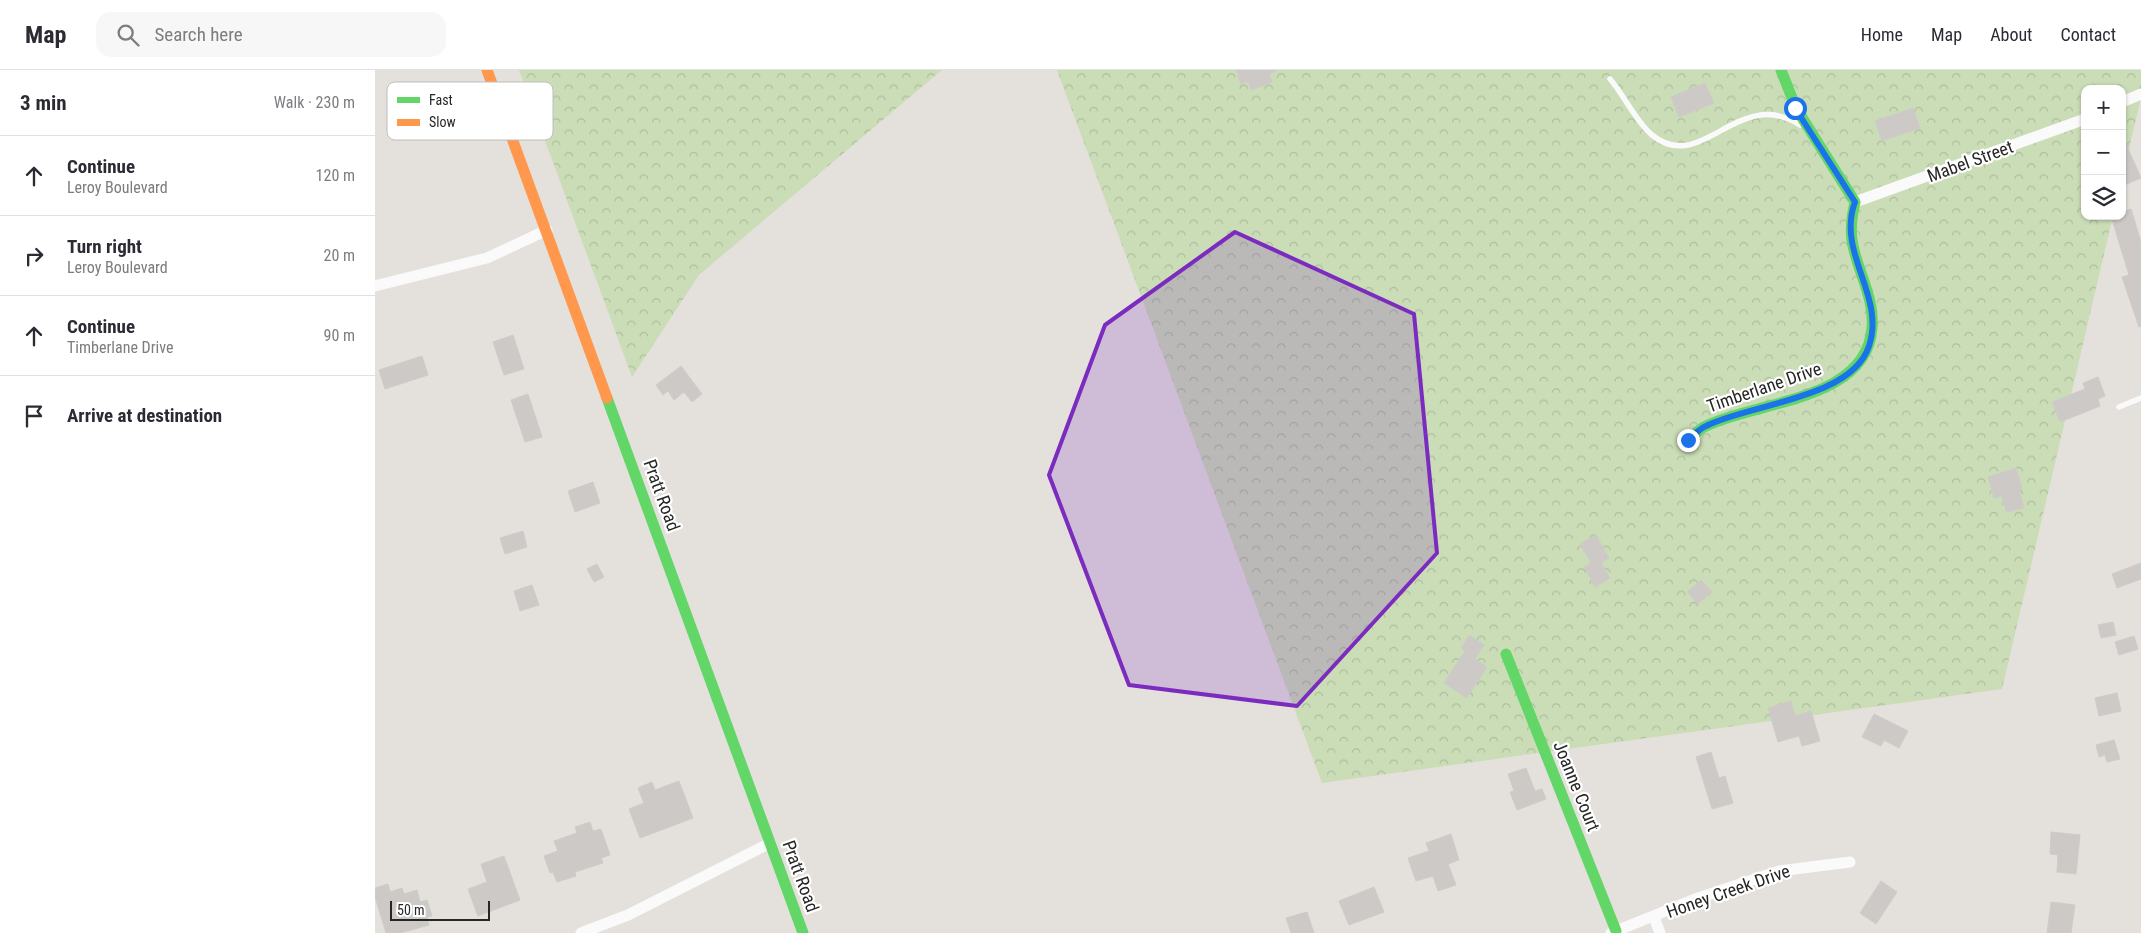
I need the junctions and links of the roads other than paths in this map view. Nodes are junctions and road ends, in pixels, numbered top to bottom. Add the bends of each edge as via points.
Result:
1 (487, 70) edge
2 (1781, 70) edge
3 (1610, 79) dead end
4 (492, 82) edge
5 (2141, 94) edge
6 (2126, 100) edge
7 (2081, 120) edge
8 (1810, 132) junction
9 (513, 140) edge
10 (1855, 202) junction
11 (547, 230) junction
12 (375, 286) edge
13 (2141, 398) edge
14 (2119, 407) dead end
15 (1688, 440) dead end
16 (1506, 654) dead end
17 (770, 842) junction
18 (1850, 862) dead end
19 (1654, 916) junction
20 (1613, 932) edge
21 (581, 933) edge
22 (803, 933) edge
23 (1660, 933) edge

1 - 4 street, Pratt Road
2 - 8 street via 1795,108
3 - 8 lane via 1651,134 1667,144 1683,146 1698,142 1756,114 1783,116
5 - 6 street
7 - 10 street, Mabel Street
8 - 10 street
9 - 11 street, Pratt Road
10 - 15 street, Timberlane Drive via 1851,212 1854,254 1874,314 1873,335 1866,357 1834,382 1805,396 1705,426
11 - 12 street via 487,258
11 - 17 street, Pratt Road
13 - 14 lane
16 - 20 street, Joanne Court
17 - 21 street via 628,915
17 - 22 street, Pratt Road
18 - 19 street, Honey Creek Drive via 1779,871
19 - 20 street, Honey Creek Drive
19 - 23 street

